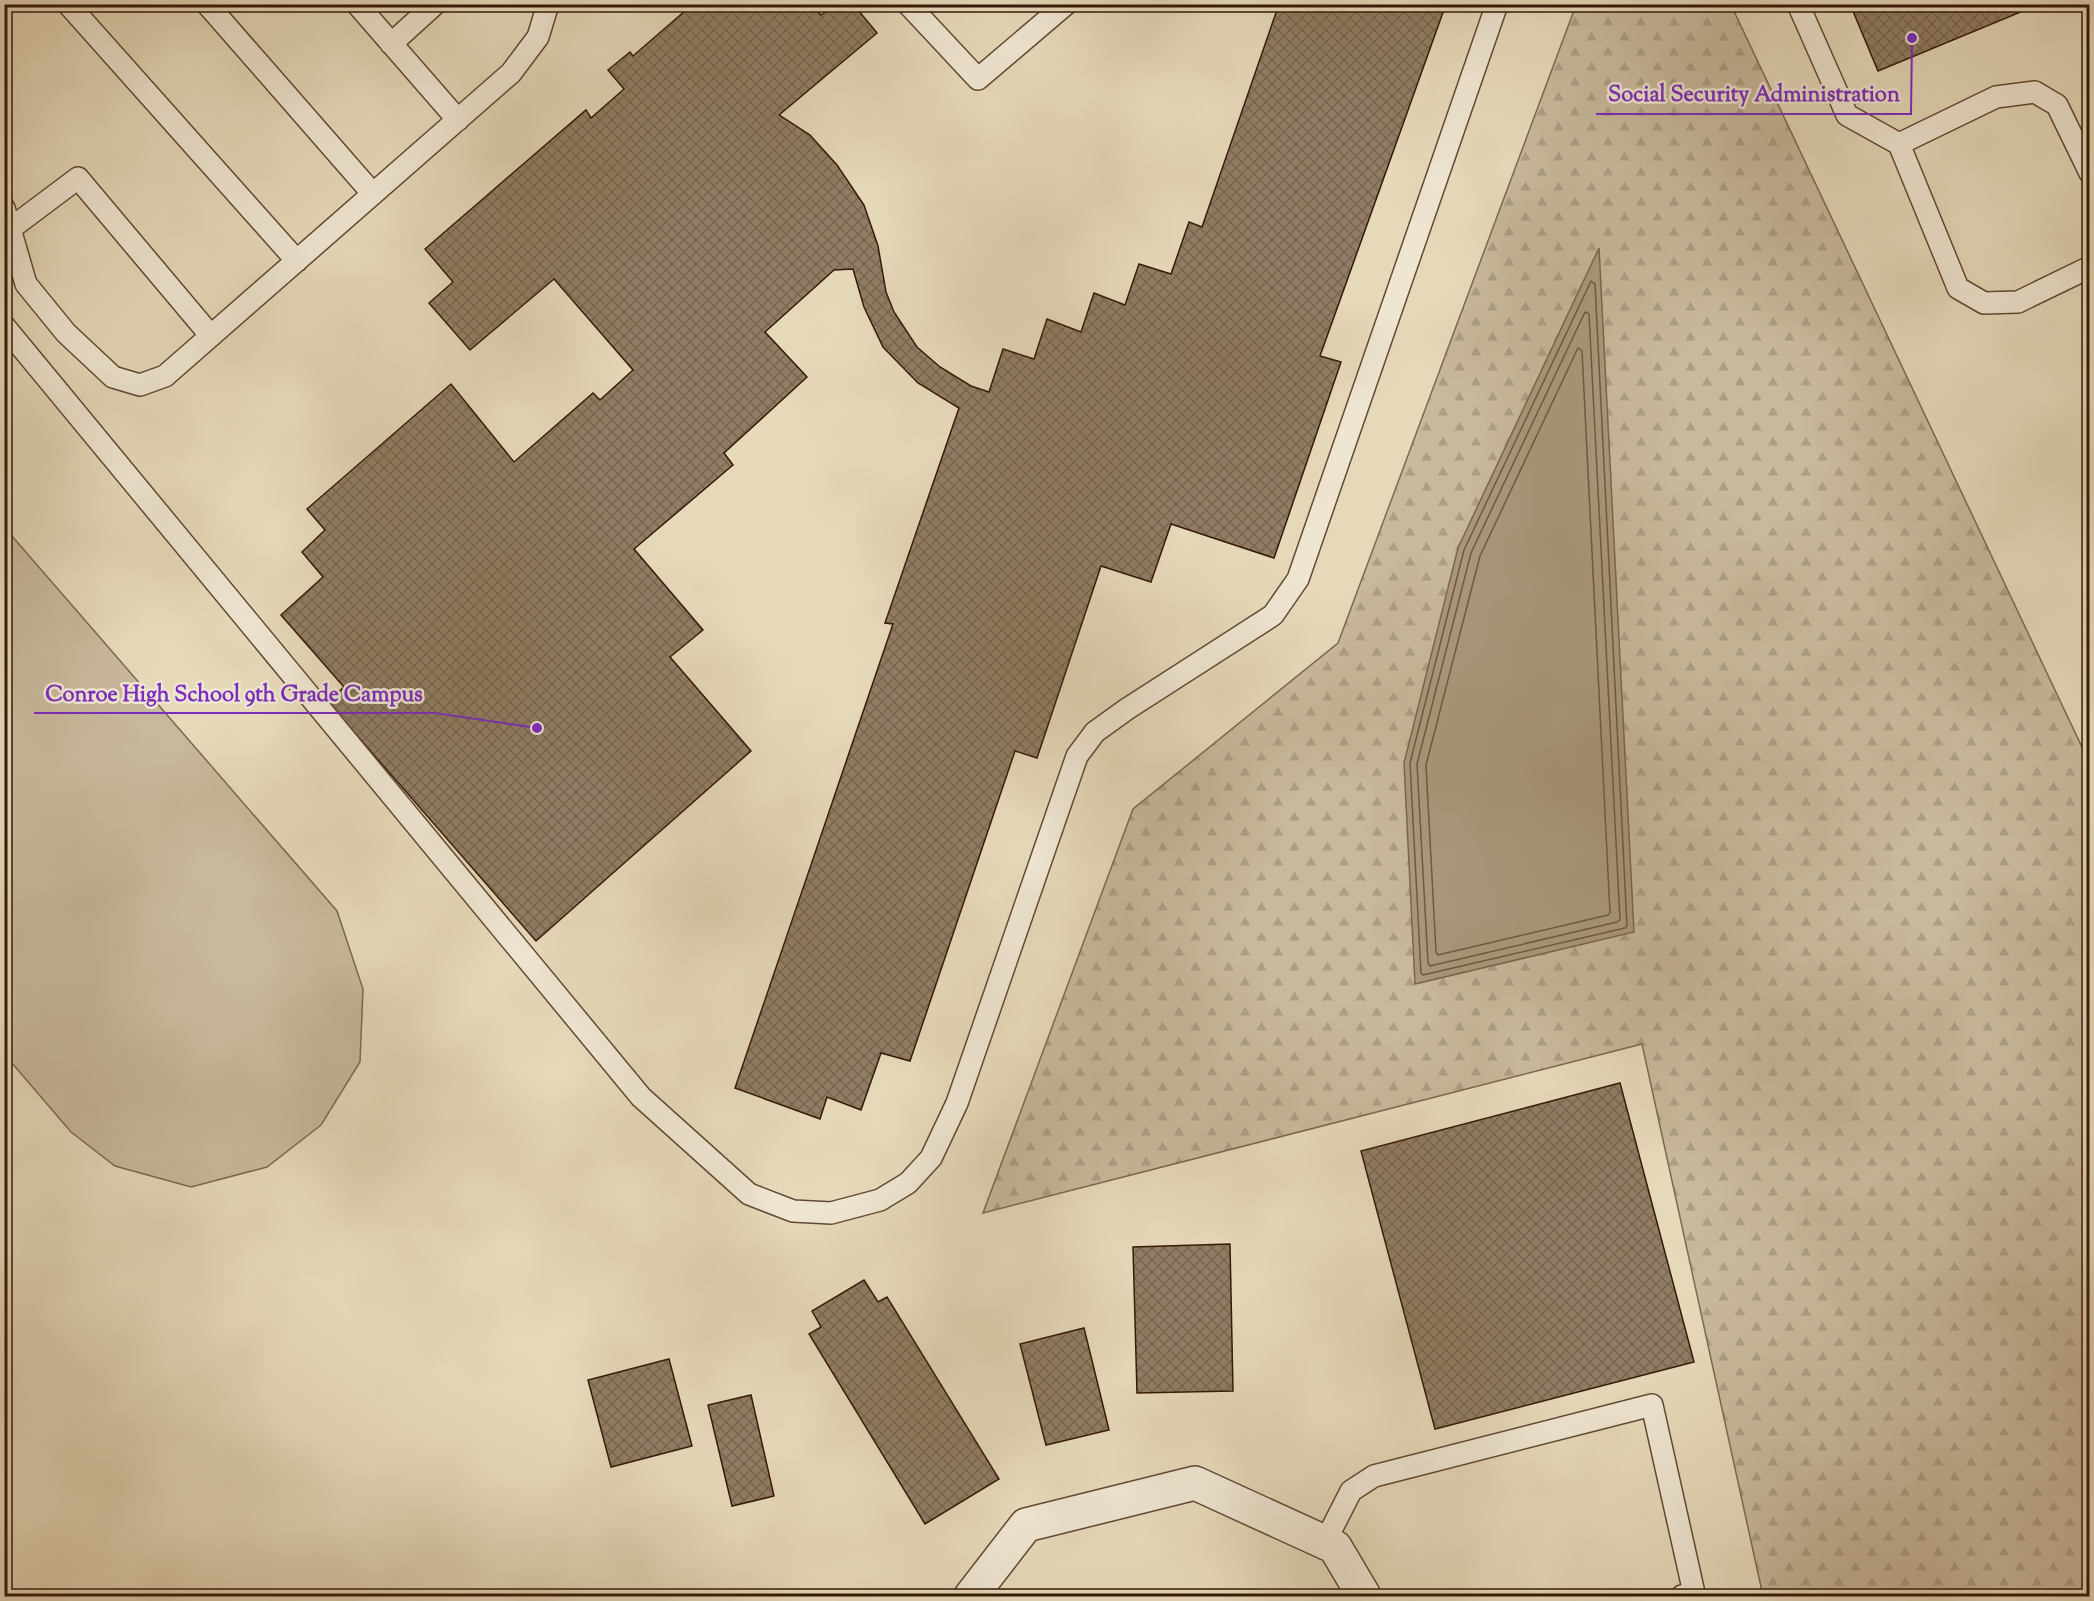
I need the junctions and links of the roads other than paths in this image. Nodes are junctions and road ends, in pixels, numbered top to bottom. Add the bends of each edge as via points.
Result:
1 (68, 4) edge
2 (207, 4) edge
3 (357, 4) edge
4 (435, 4) edge
5 (548, 4) edge
6 (908, 4) edge
7 (1065, 4) edge
8 (1497, 4) edge
9 (1798, 4) edge
10 (391, 44) junction
11 (458, 120) junction
12 (1899, 144) junction
13 (2090, 173) edge
14 (373, 194) junction
15 (4, 208) edge
16 (10, 229) junction
17 (297, 261) junction
18 (2090, 267) edge
19 (4, 326) edge
20 (212, 336) junction
21 (1325, 1542) junction
22 (971, 1596) edge
23 (1364, 1596) edge
24 (1682, 1596) edge

1 - 17 lane
2 - 14 lane
3 - 10 lane
4 - 10 lane
5 - 11 lane via 538,37 512,73
6 - 7 lane via 978,79
8 - 19 lane via 1298,579 1273,615 1103,726 1077,756 957,1103 931,1158 908,1183 880,1200 831,1213 793,1211 749,1194 641,1097
9 - 12 lane via 1847,115
10 - 11 lane
11 - 14 lane
12 - 13 lane via 1996,97 2035,92 2057,105
12 - 18 lane via 1958,288 1984,303 2018,302
14 - 17 lane
15 - 16 lane
16 - 20 lane via 78,178
16 - 20 lane via 26,284 66,333 113,377 140,385 165,376
17 - 20 lane
21 - 22 street via 1195,1483 1026,1525
21 - 23 street via 1335,1547
21 - 24 lane via 1351,1491 1374,1476 1652,1405 1694,1593

